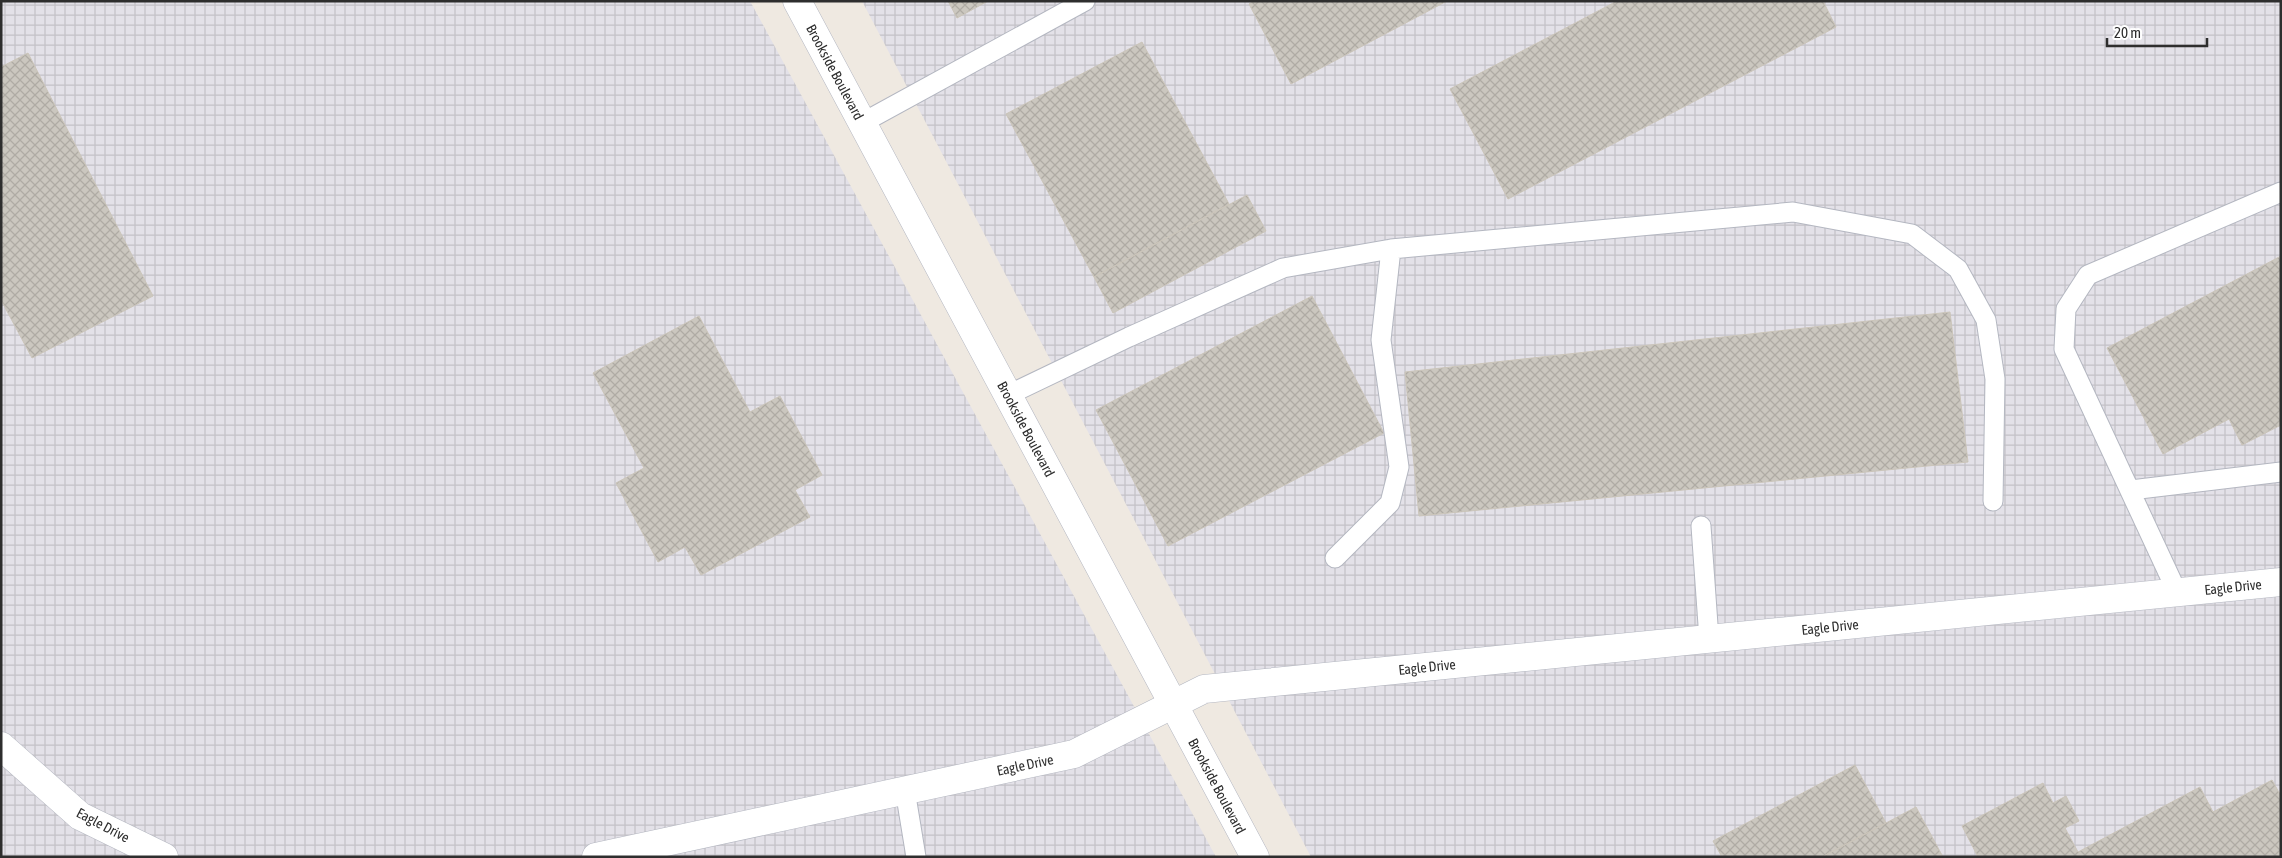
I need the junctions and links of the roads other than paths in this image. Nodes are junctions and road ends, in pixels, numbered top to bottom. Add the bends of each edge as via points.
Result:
1 (797, 1) edge
2 (1085, 1) edge
3 (862, 123) junction
4 (2281, 192) edge
5 (1391, 249) junction
6 (1008, 395) junction
7 (2281, 472) edge
8 (2131, 490) junction
9 (1993, 501) dead end
10 (1701, 526) dead end
11 (1335, 558) dead end
12 (2281, 582) edge
13 (2177, 592) junction
14 (1709, 639) junction
15 (1173, 703) junction
16 (1, 746) edge
17 (905, 790) junction
18 (164, 857) edge
19 (596, 857) edge
20 (916, 857) edge
21 (1255, 857) edge

1 - 3 street, Brookside Boulevard
2 - 3 lane
3 - 6 street, Brookside Boulevard
4 - 8 lane via 2088,275 2066,309 2064,349
5 - 6 lane via 1283,268
5 - 9 lane via 1793,212 1912,234 1958,269 1986,320 1995,379
5 - 11 lane via 1381,340 1399,467 1390,503
6 - 15 street, Brookside Boulevard
7 - 8 lane
8 - 13 lane
10 - 14 lane
12 - 13 street, Eagle Drive
13 - 14 street, Eagle Drive
14 - 15 street, Eagle Drive via 1204,689
15 - 17 street, Eagle Drive via 1074,754
15 - 21 street, Brookside Boulevard
16 - 18 street, Eagle Drive via 80,816
17 - 19 street, Eagle Drive
17 - 20 lane

